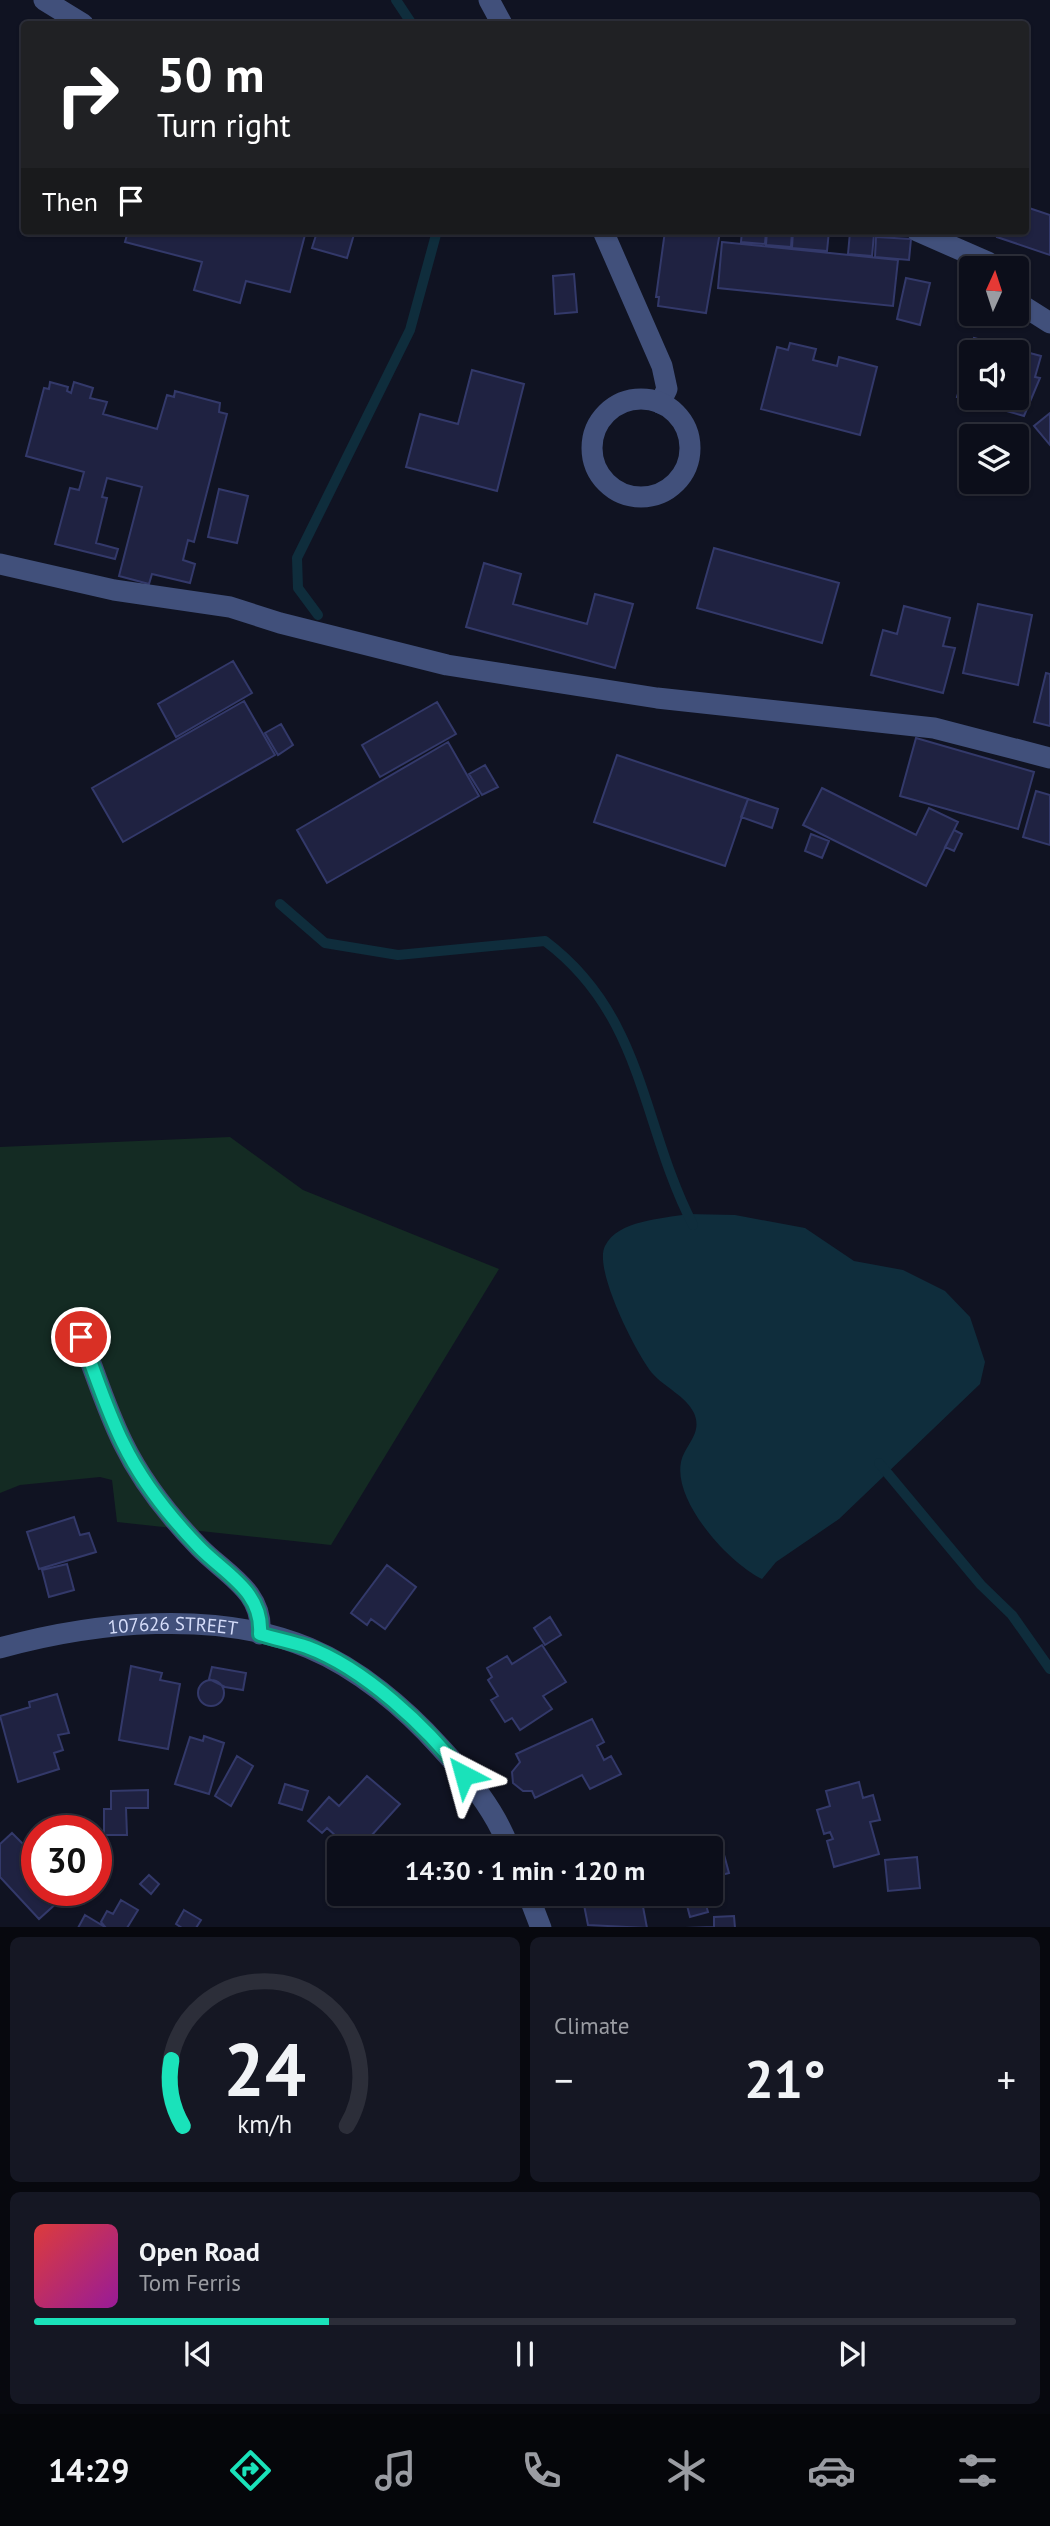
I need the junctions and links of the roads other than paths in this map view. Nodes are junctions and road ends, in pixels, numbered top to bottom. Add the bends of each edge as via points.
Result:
1 (44, 0) edge
2 (489, 0) edge
3 (78, 21) edge
4 (500, 21) edge
5 (605, 235) edge
6 (926, 235) edge
7 (974, 256) edge
8 (1029, 310) edge
9 (1050, 323) edge
10 (660, 403) junction
11 (0, 564) edge
12 (1050, 758) edge
13 (81, 1337) dead end
14 (260, 1634) junction
15 (0, 1648) edge
16 (505, 1836) edge
17 (533, 1906) edge
18 (541, 1927) edge

1 - 3 street
2 - 4 street
5 - 10 street via 662,366 667,389
6 - 7 street
8 - 9 street
10 - 10 street via 677,414 687,429 687,467 677,482 660,494 622,494 595,467 595,430 603,416 622,403
11 - 12 street via 114,590 230,607 447,665 657,698 934,729
13 - 14 street via 122,1442 138,1469 172,1517 253,1599 262,1616
14 - 15 street, 107626 STREET via 211,1626 126,1623
14 - 16 street, 107626 STREET via 308,1647 341,1665 423,1728 476,1791
17 - 18 street

